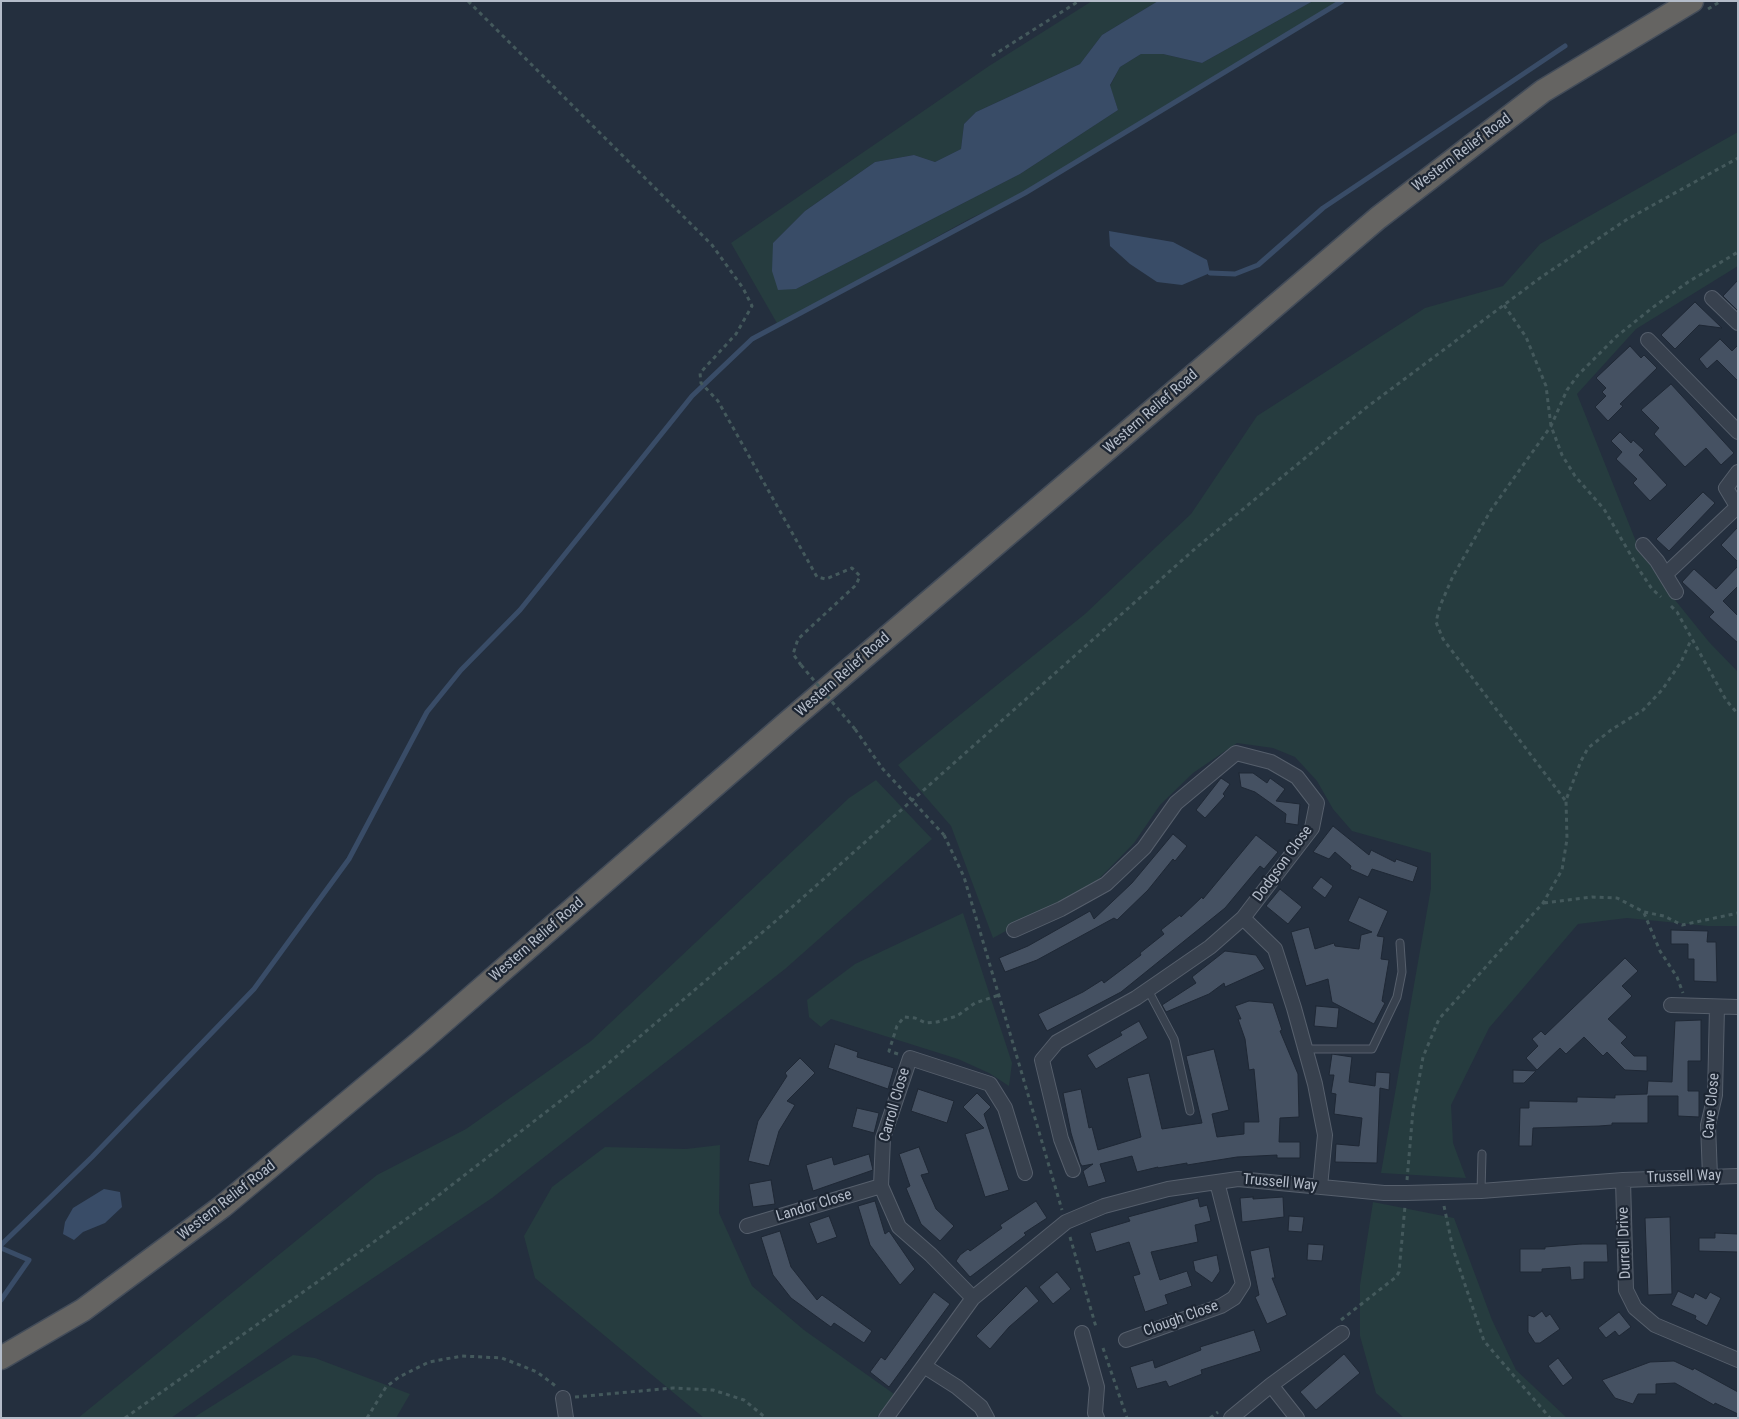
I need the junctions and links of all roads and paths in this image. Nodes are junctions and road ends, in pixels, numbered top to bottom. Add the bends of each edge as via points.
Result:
1 (468, 1) edge
2 (1079, 1) edge
3 (1692, 1) edge
4 (992, 56) dead end
5 (1738, 158) edge
6 (1738, 252) edge
7 (1712, 298) dead end
8 (1504, 304) junction
9 (1738, 323) edge
10 (1648, 340) dead end
11 (1551, 426) junction
12 (1738, 432) edge
13 (1738, 472) edge
14 (1737, 507) edge
15 (1643, 545) dead end
16 (1666, 574) junction
17 (1676, 592) dead end
18 (1691, 640) junction
19 (1738, 714) edge
20 (1566, 800) junction
21 (1544, 903) junction
22 (1644, 912) junction
23 (1738, 913) edge
24 (1243, 918) junction
25 (1014, 930) dead end
26 (1400, 943) dead end
27 (1148, 990) junction
28 (999, 995) junction
29 (1677, 1005) joint
30 (1717, 1007) junction
31 (1738, 1007) edge
32 (1306, 1049) junction
33 (910, 1058) junction
34 (1190, 1111) dead end
35 (1482, 1154) dead end
36 (1073, 1170) dead end
37 (1025, 1172) dead end
38 (1710, 1176) junction
39 (1738, 1176) edge
40 (1623, 1180) junction
41 (1218, 1182) junction
42 (881, 1186) junction
43 (1320, 1187) junction
44 (1481, 1191) junction
45 (1406, 1193) junction
46 (1442, 1193) junction
47 (1066, 1222) junction
48 (747, 1226) dead end
49 (973, 1298) junction
50 (1340, 1328) joint
51 (1097, 1330) dead end
52 (1082, 1332) dead end
53 (1100, 1340) dead end
54 (1126, 1340) dead end
55 (1, 1358) edge
56 (1738, 1360) edge
57 (924, 1366) junction
58 (1271, 1384) junction
59 (564, 1398) dead end
60 (1228, 1412) edge
61 (1094, 1416) edge
62 (125, 1418) edge
63 (566, 1418) edge
64 (886, 1418) edge
65 (987, 1418) edge
66 (1128, 1418) edge
67 (1210, 1418) edge
68 (1297, 1418) edge
69 (1550, 1418) edge

1 - 28 path, bridge via 712,245 743,288 752,306 736,334 700,373 701,382 718,401 817,577 826,579 852,568 860,576 856,585 798,639 794,654 882,768 944,835 964,877
2 - 4 path
3 - 55 highway, Western Relief Road via 1544,91 1378,218 788,722 420,1042 230,1200 82,1310
5 - 8 path via 1626,220
6 - 11 path via 1688,282 1618,336 1578,375 1567,390
7 - 9 street
8 - 11 path via 1526,337 1543,378
8 - 62 path via 1367,407 1197,547 791,908 604,1067 426,1205
10 - 12 street
11 - 18 path via 1562,455 1575,476 1604,509 1652,589 1677,612
11 - 20 path via 1491,510 1453,576 1436,622 1443,639
13 - 14 street via 1726,488
14 - 16 street
15 - 16 street
16 - 17 street
18 - 19 path via 1726,700
18 - 20 path via 1662,690 1643,710 1588,748
20 - 21 path via 1567,839 1562,870
21 - 22 path via 1617,898
21 - 45 path via 1439,1019 1423,1057 1413,1110
22 - 23 path via 1664,916 1682,925
22 - 29 path via 1660,951 1683,993
24 - 25 street, Dodgson Close via 1312,828 1317,803 1297,777 1271,762 1236,753 1176,803 1144,848 1106,884
24 - 27 street, Dodgson Close via 1210,947
24 - 32 street via 1276,949
26 - 32 lane via 1402,972 1397,997 1372,1049
27 - 34 lane via 1174,1040
27 - 36 street, Dodgson Close via 1057,1042 1042,1060 1061,1139
28 - 33 path via 937,1022 926,1023 904,1017 897,1026 889,1051
28 - 47 path
29 - 30 street
30 - 31 street
30 - 38 street, Cave Close via 1715,1095 1708,1125
32 - 43 street via 1325,1135
33 - 37 street, Carroll Close via 990,1084 1005,1108
33 - 42 street, Carroll Close via 883,1138
35 - 44 lane
38 - 39 street, Trussell Way
38 - 40 street, Trussell Way
40 - 44 street, Trussell Way
40 - 56 street, Durrell Drive via 1626,1290 1635,1308 1655,1325
41 - 43 street, Trussell Way via 1238,1179
41 - 47 street, Trussell Way via 1168,1189 1113,1204
41 - 54 street, Clough Close via 1243,1284 1234,1298 1221,1306
42 - 48 street, Landor Close
42 - 49 street, Carroll Close via 899,1228
43 - 45 street, Trussell Way
44 - 46 street, Trussell Way
45 - 46 street, Trussell Way
45 - 50 path via 1399,1272
46 - 69 path via 1453,1249 1484,1341
47 - 49 street, Trussell Way
47 - 51 path
49 - 57 street, Trussell Way
50 - 58 street
52 - 61 street via 1097,1387
53 - 66 path
57 - 64 street, Trussell Way
57 - 65 street via 957,1387 981,1407
58 - 60 street
58 - 68 street
59 - 63 street
60 - 67 path

